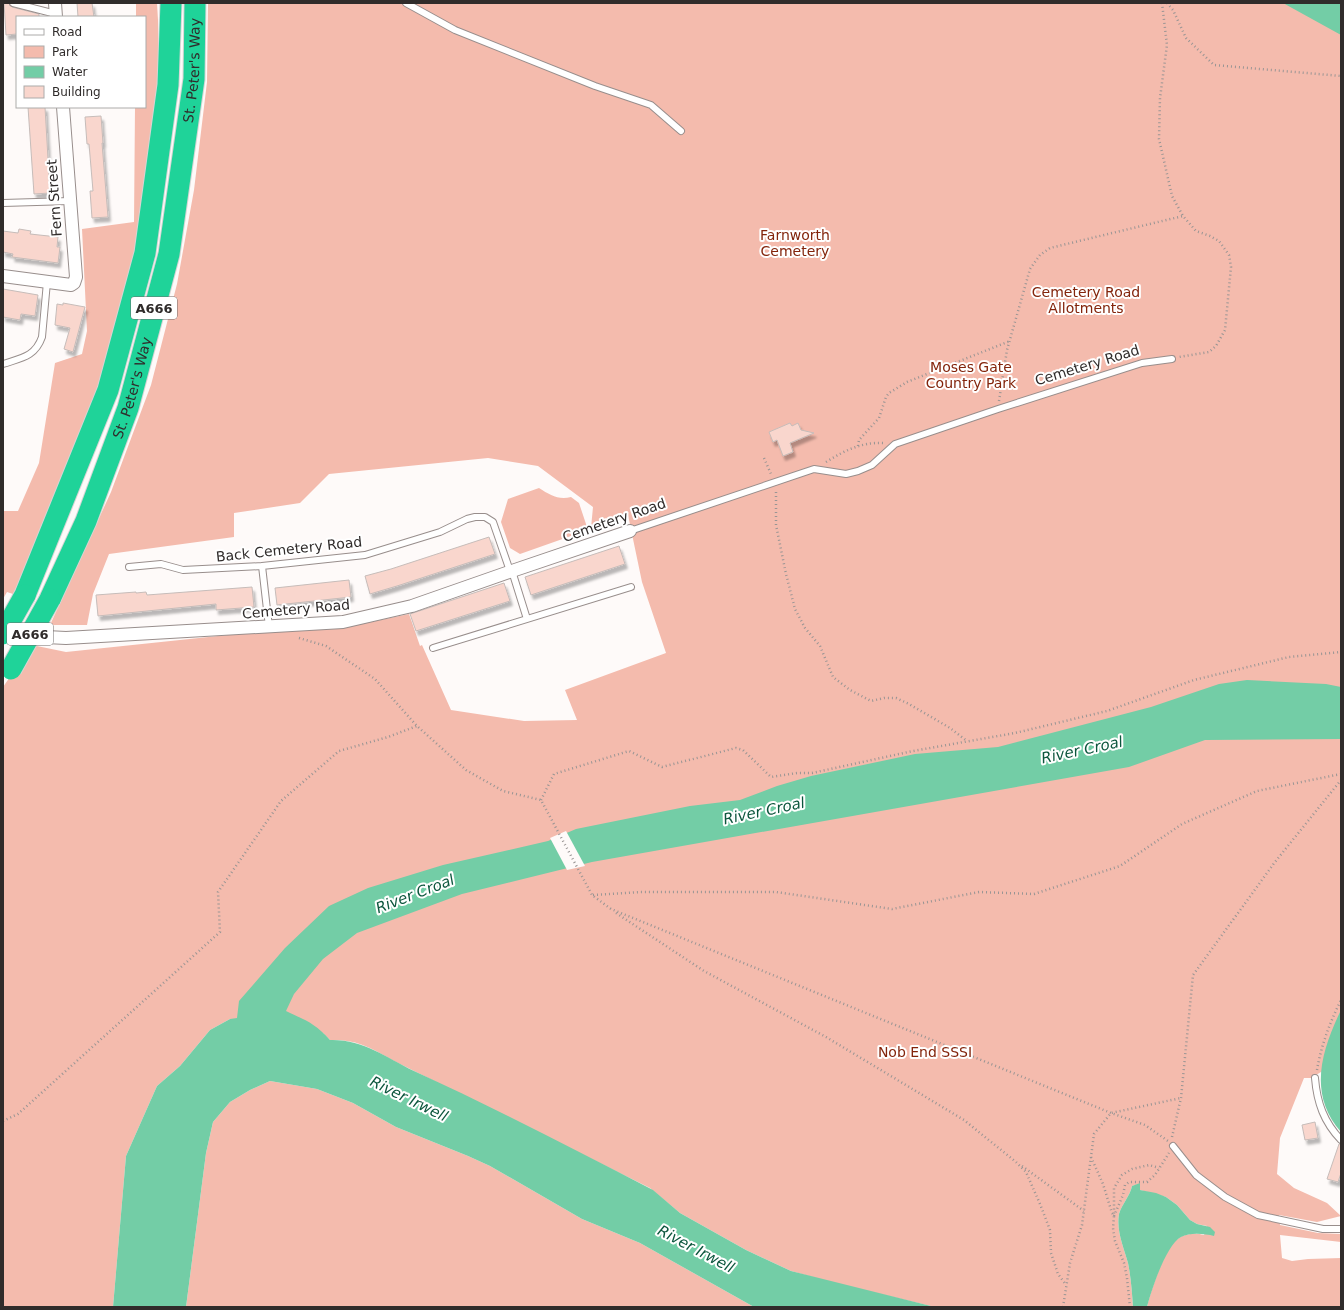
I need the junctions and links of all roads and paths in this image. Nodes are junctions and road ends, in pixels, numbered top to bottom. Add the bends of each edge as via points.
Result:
1 (13, 3) edge
2 (171, 3) edge
3 (195, 3) edge
4 (406, 3) edge
5 (1162, 3) edge
6 (1167, 3) edge
7 (56, 11) edge
8 (1341, 76) edge
9 (63, 108) edge
10 (681, 131) dead end
11 (70, 201) junction
12 (3, 203) edge
13 (1183, 216) junction
14 (3, 276) edge
15 (47, 282) junction
16 (1010, 341) junction
17 (1172, 358) joint
18 (3, 364) edge
19 (998, 409) junction
20 (895, 444) junction
21 (858, 446) junction
22 (764, 458) dead end
23 (814, 469) junction
24 (775, 482) junction
25 (630, 531) joint
26 (262, 566) junction
27 (129, 567) dead end
28 (511, 571) junction
29 (631, 587) dead end
30 (527, 619) junction
31 (268, 627) junction
32 (3, 634) edge
33 (293, 636) dead end
34 (46, 637) dead end
35 (433, 648) dead end
36 (1341, 652) edge
37 (7, 674) edge
38 (417, 726) junction
39 (968, 741) junction
40 (1341, 774) edge
41 (1341, 780) edge
42 (540, 800) junction
43 (592, 895) junction
44 (611, 909) junction
45 (1341, 1000) edge
46 (1315, 1078) joint
47 (1181, 1098) junction
48 (1111, 1113) junction
49 (3, 1121) edge
50 (1341, 1140) edge
51 (1172, 1145) junction
52 (1091, 1156) junction
53 (1016, 1162) junction
54 (1159, 1168) junction
55 (1084, 1211) junction
56 (1114, 1216) junction
57 (1341, 1229) edge
58 (1066, 1285) junction
59 (1063, 1307) edge
60 (1130, 1307) edge

1 - 7 lane
2 - 32 highway, St. Peter's Way / A666, bridge via 168,85 145,253 108,390 25,595
3 - 37 highway, St. Peter's Way / A666, bridge via 194,79 169,254 128,408 86,521 50,599
4 - 10 lane via 455,30 595,86 651,105
5 - 13 path via 1167,45 1160,98 1160,139 1172,196
6 - 8 path via 1186,38 1214,65
9 - 11 street, Fern Street
11 - 12 lane
11 - 15 street, Fern Street via 76,277 71,285
13 - 16 path via 1050,248 1040,255 1030,269
13 - 17 path via 1196,231 1219,241 1229,255 1231,266 1225,330 1216,346 1209,352
14 - 15 street
15 - 18 lane via 39,346 26,357
16 - 19 path
16 - 21 path via 907,382 889,393 879,418 859,440
17 - 19 lane, Cemetery Road via 1142,363
19 - 20 lane, Cemetery Road
20 - 21 path via 874,443
20 - 23 lane, Cemetery Road via 872,465 858,471 846,474
21 - 23 path
22 - 24 path
23 - 24 lane, Cemetery Road
24 - 25 lane, Cemetery Road
24 - 39 path via 776,526 795,610 805,628 820,646 833,677 850,690 870,700 896,698 909,704
25 - 28 street, Cemetery Road
26 - 27 lane, Back Cemetery Road via 183,570 160,564
26 - 28 lane, Back Cemetery Road via 365,555 440,532 467,519 485,517 493,522
26 - 31 lane
28 - 30 lane
28 - 31 street, Cemetery Road via 412,606 343,622
29 - 30 lane
30 - 35 lane
31 - 34 street, Cemetery Road
33 - 38 path via 326,646 375,679
36 - 39 path via 1289,657 1194,680 1107,711 1015,734
38 - 42 path via 466,770 503,791
38 - 49 path via 339,752 282,801 218,892 220,932 18,1114
39 - 42 path via 812,773 771,777 743,750 736,748 662,767 629,751 554,774
40 - 43 path via 1257,791 1182,824 1120,866 1034,894 979,892 892,909 776,892 640,892
41 - 47 path via 1275,862 1193,975
42 - 43 path
43 - 44 path
44 - 48 path
44 - 53 path via 704,971 826,1037 964,1120
45 - 46 path via 1319,1054
46 - 50 lane via 1316,1093 1323,1116
47 - 48 path
47 - 51 path
48 - 51 path via 1145,1125
48 - 52 path via 1094,1134
51 - 54 path
51 - 57 lane via 1196,1175 1225,1197 1258,1215 1323,1229
52 - 55 path
52 - 56 path
53 - 55 path
53 - 58 path via 1026,1172 1040,1204 1050,1230 1051,1253 1058,1274
54 - 56 path via 1147,1182 1129,1182 1125,1185
54 - 56 path via 1143,1166 1122,1175 1114,1188
55 - 58 path
56 - 60 path via 1115,1241 1124,1263
58 - 59 path

